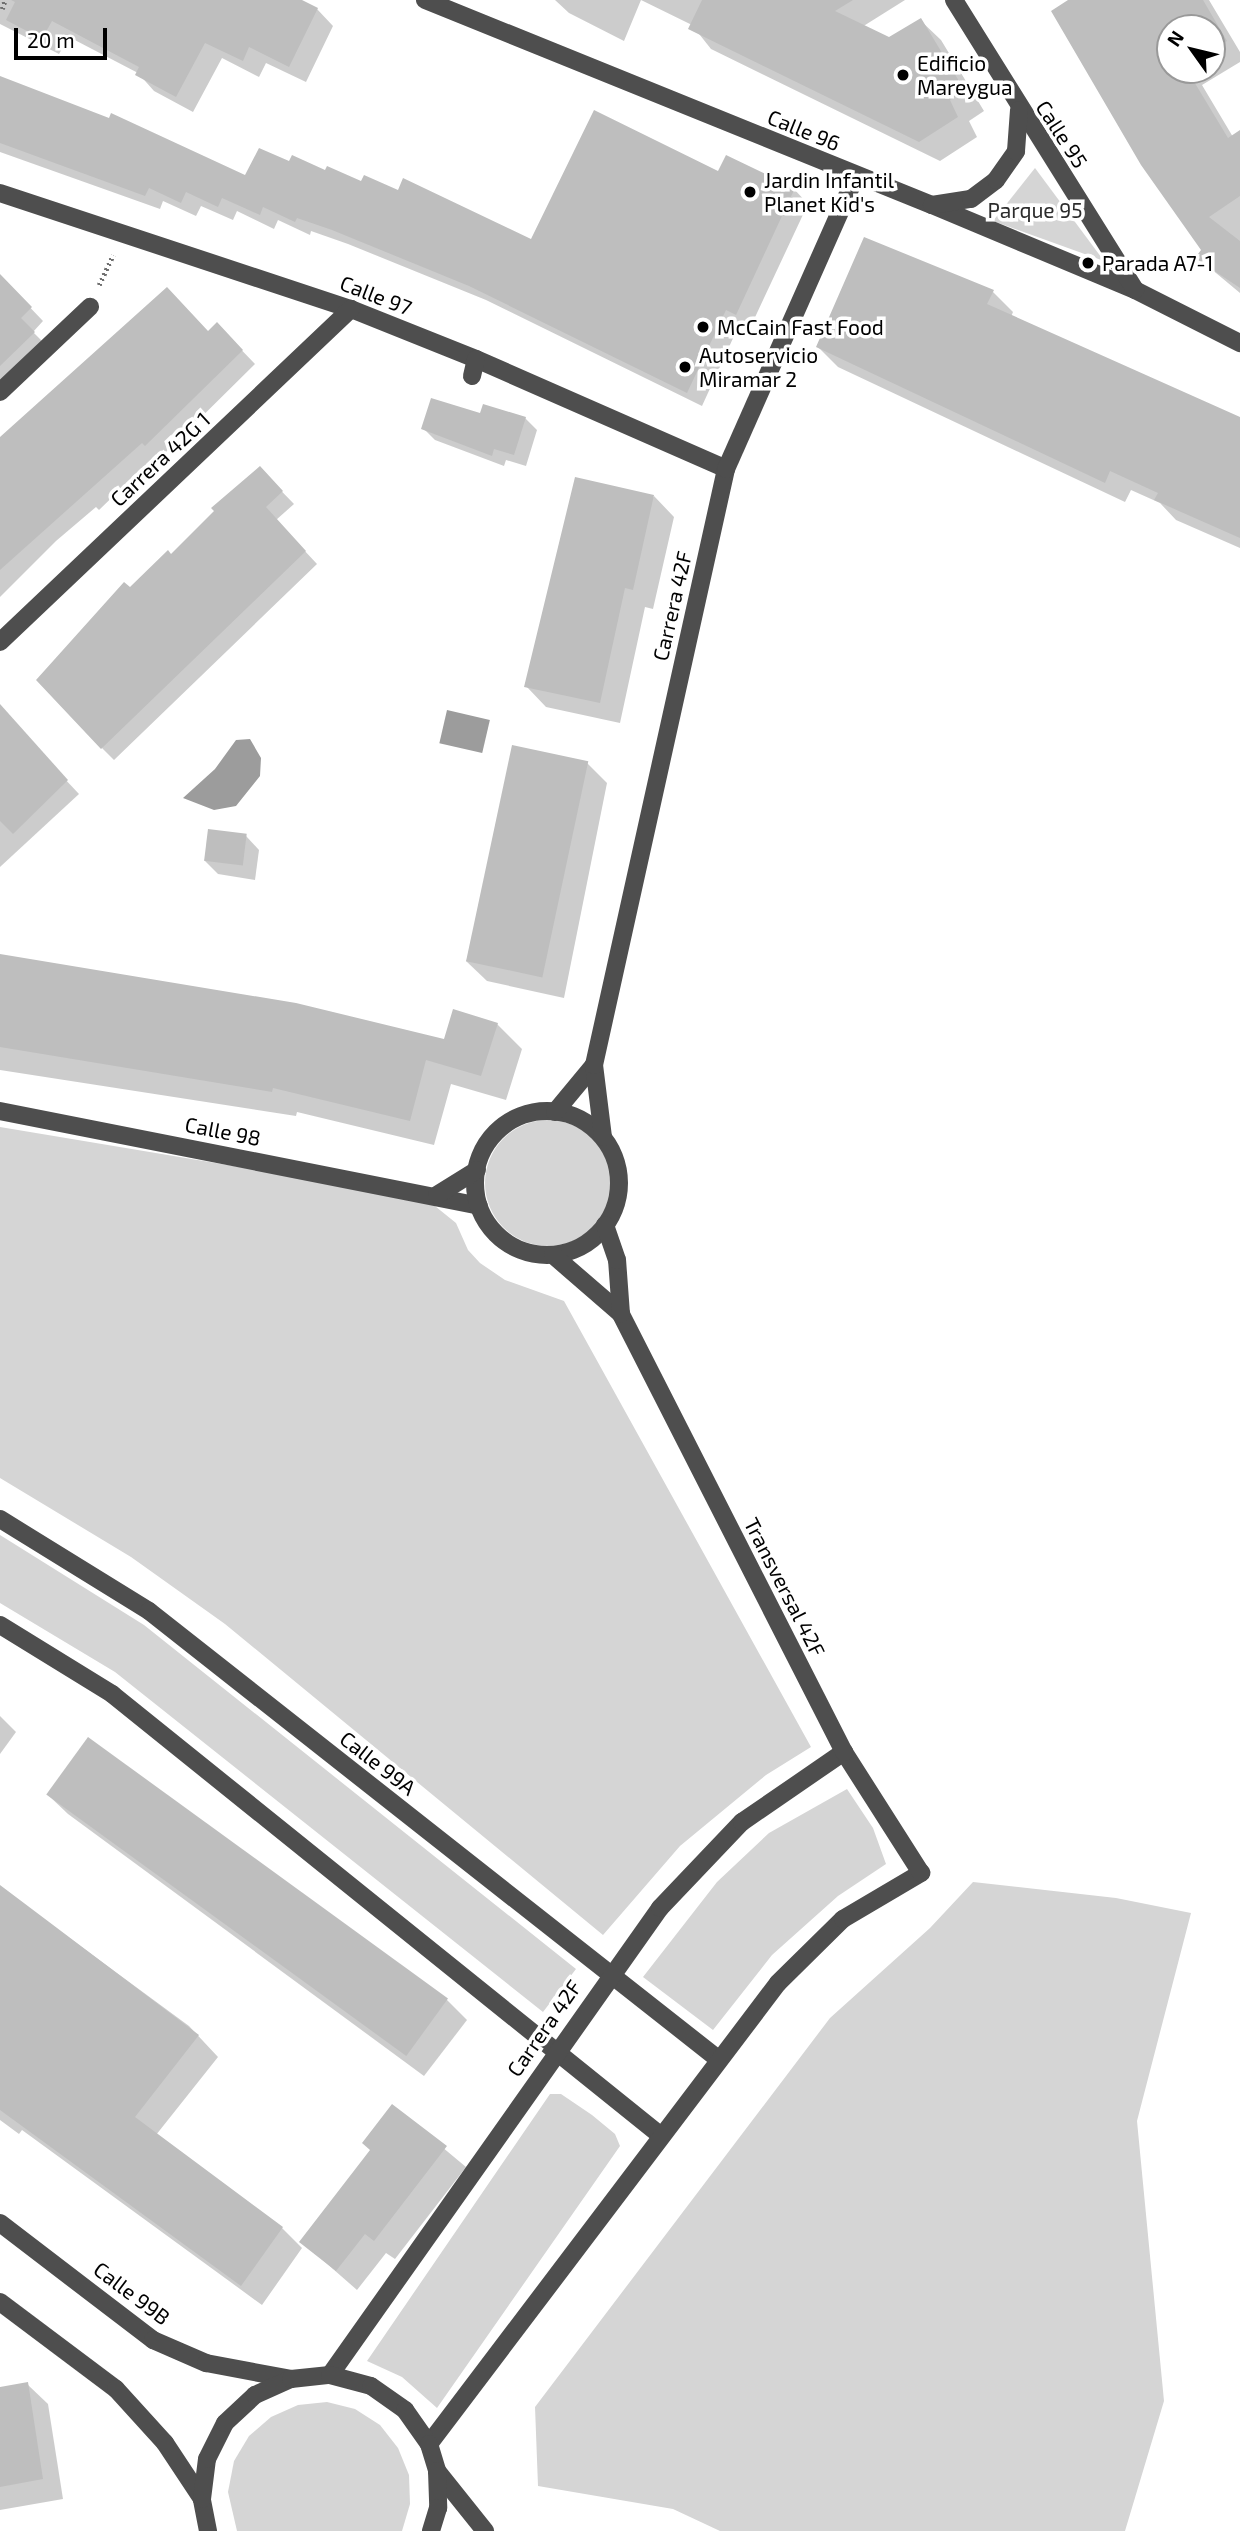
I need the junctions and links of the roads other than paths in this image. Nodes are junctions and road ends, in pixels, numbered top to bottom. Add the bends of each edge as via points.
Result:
1 (425, 0) edge
2 (954, 0) edge
3 (1019, 110) junction
4 (856, 176) junction
5 (0, 193) edge
6 (932, 205) junction
7 (1135, 290) junction
8 (90, 307) road end
9 (351, 309) junction
10 (1240, 343) edge
11 (0, 391) edge
12 (726, 469) junction
13 (0, 642) edge
14 (594, 1065) junction
15 (0, 1111) edge
16 (555, 1112) junction
17 (603, 1137) junction
18 (477, 1170) junction
19 (437, 1195) junction
20 (479, 1206) junction
21 (606, 1225) junction
22 (553, 1255) junction
23 (621, 1314) junction
24 (0, 1519) edge
25 (0, 1625) edge
26 (844, 1752) junction
27 (611, 1974) junction
28 (554, 2052) junction
29 (718, 2059) junction
30 (660, 2135) junction
31 (0, 2223) edge
32 (0, 2302) edge
33 (330, 2375) junction
34 (291, 2379) junction
35 (429, 2444) junction
36 (437, 2471) junction
37 (202, 2499) junction
38 (208, 2531) edge
39 (431, 2531) edge
40 (485, 2531) edge

1 - 4 street, Calle 96
2 - 3 street, Calle 95
3 - 6 street via 1016,151 996,180 971,199
3 - 7 street, Calle 95
4 - 6 street, Calle 96
4 - 12 street, Carrera 42F
5 - 9 street, Calle 97
6 - 7 street, Calle 96
7 - 10 street, Calle 96
8 - 11 street
9 - 12 street, Calle 97 via 474,367
9 - 13 street, Carrera 42G 1
12 - 14 street, Carrera 42F
14 - 16 street, Carrera 42F
14 - 17 street, Carrera 42F
15 - 19 street, Calle 98
16 - 17 street via 585,1121
16 - 18 street via 527,1114 508,1123 487,1143
17 - 21 street via 619,1172 618,1196
18 - 19 street
18 - 20 street
19 - 20 street, Calle 98
20 - 22 street via 489,1226 510,1245
21 - 22 street via 582,1246
21 - 23 street, Transversal 42F via 617,1260
22 - 23 street, Transversal 42F
23 - 26 street, Transversal 42F
24 - 27 street, Calle 99A via 149,1611
25 - 28 street via 112,1694
26 - 27 street, Carrera 42F via 742,1822 698,1864
26 - 29 street, Transversal 42F via 921,1873 844,1919 778,1983
27 - 28 street, Carrera 42F
27 - 29 street, Calle 99A
28 - 30 street
28 - 33 street, Carrera 42F
29 - 30 street
30 - 35 street
31 - 34 street, Calle 99B via 153,2340 205,2364
32 - 37 street via 116,2389 165,2444
33 - 34 street
33 - 35 street via 371,2386 405,2410
34 - 37 street via 255,2395 225,2423 207,2459
35 - 36 street
36 - 39 street via 438,2508
36 - 40 street
37 - 38 street

